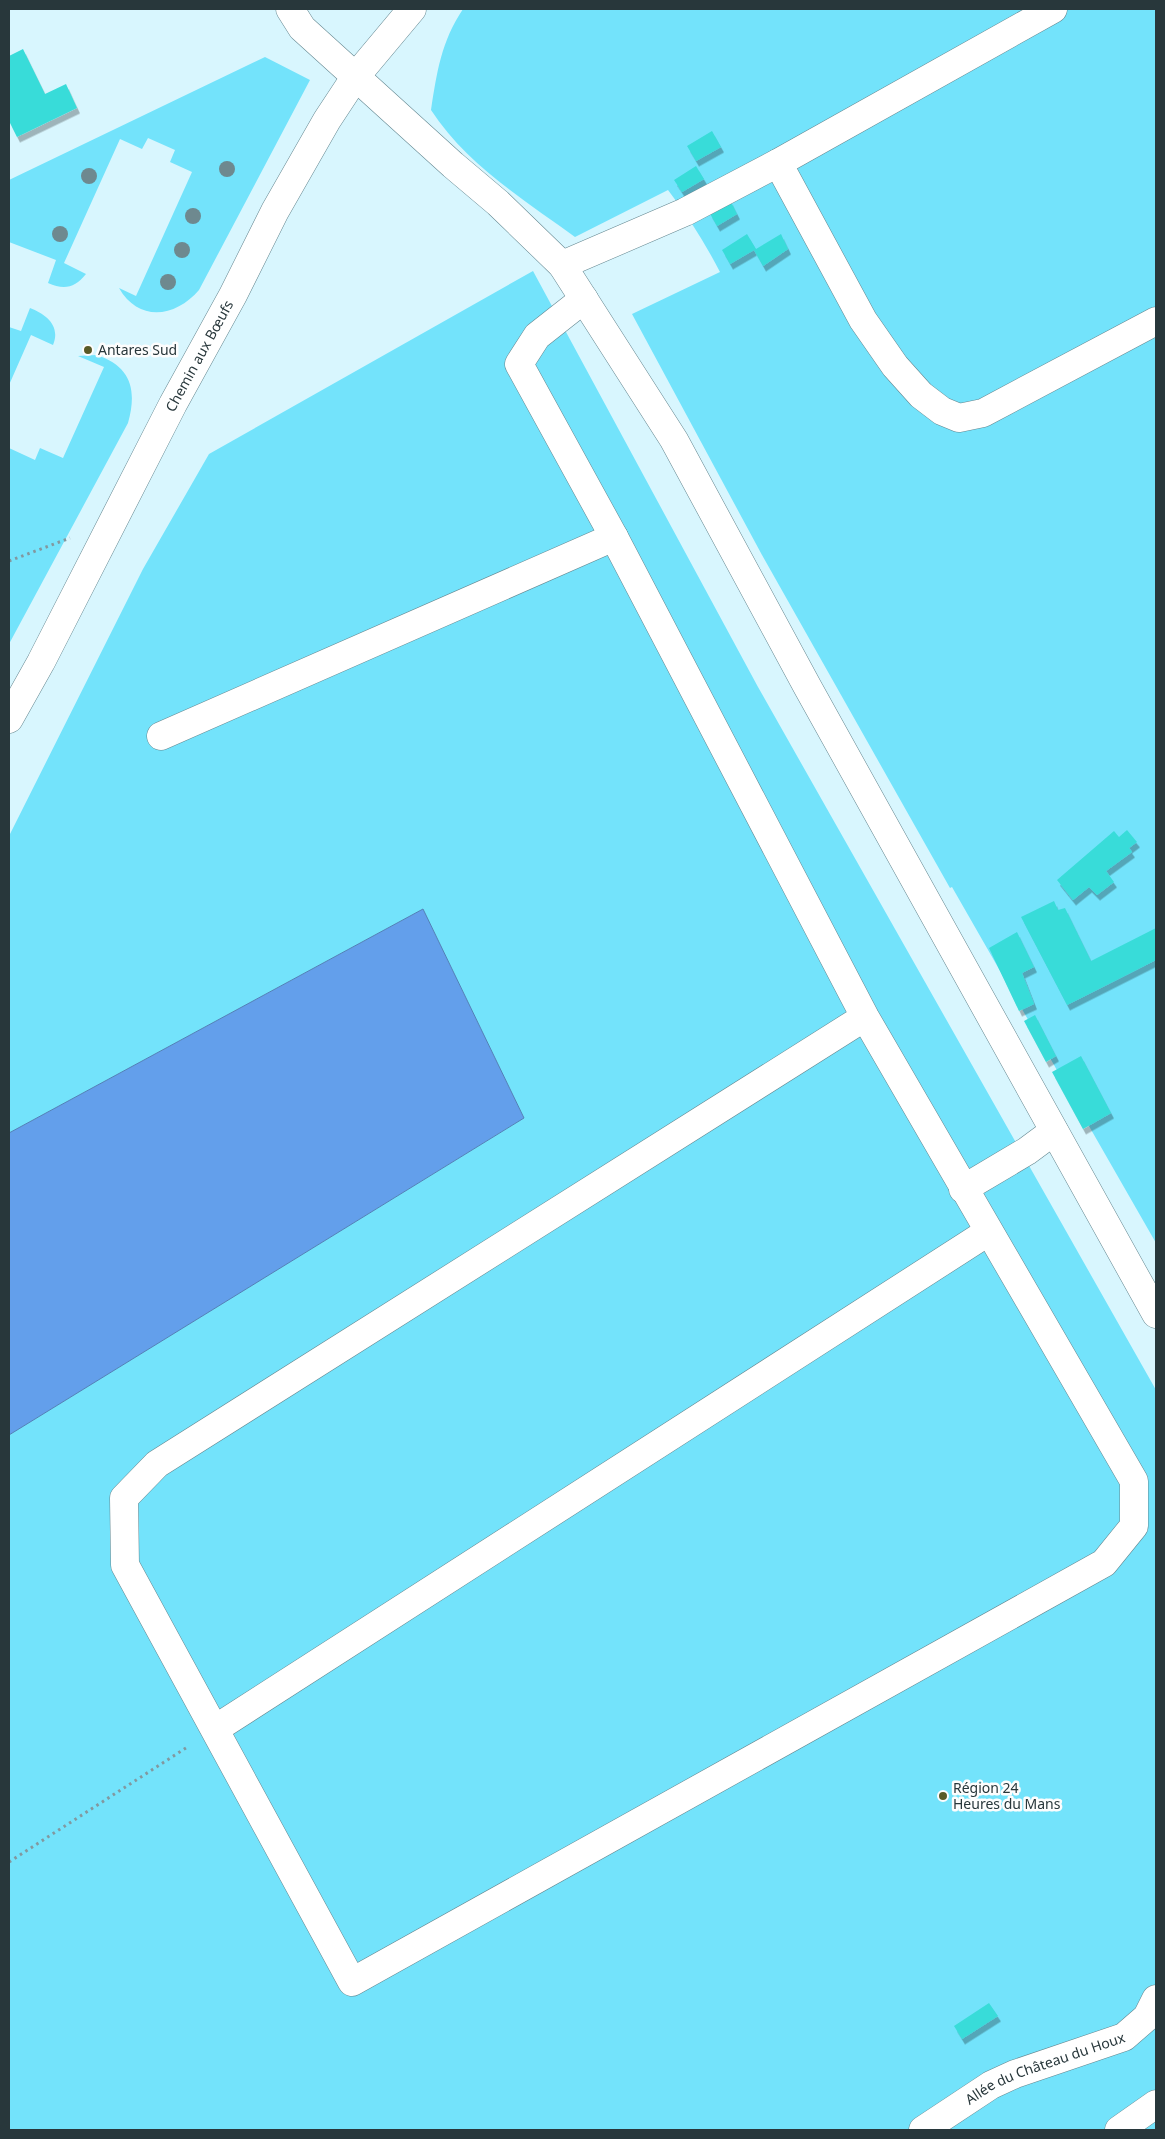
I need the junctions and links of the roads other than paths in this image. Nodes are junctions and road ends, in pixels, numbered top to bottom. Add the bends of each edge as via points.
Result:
1 (290, 9) edge
2 (412, 9) edge
3 (1053, 9) edge
4 (356, 76) junction
5 (778, 163) junction
6 (562, 265) junction
7 (584, 299) junction
8 (1156, 321) edge
9 (614, 537) junction
10 (9, 718) edge
11 (161, 736) dead end
12 (865, 1017) junction
13 (1054, 1131) junction
14 (963, 1189) junction
15 (988, 1232) junction
16 (1156, 1314) edge
17 (216, 1729) junction
18 (1156, 1999) edge
19 (1156, 2104) edge
20 (923, 2130) edge
21 (1119, 2130) edge

1 - 4 street via 302,28
2 - 4 street, Chemin aux Bœufs
3 - 5 street
4 - 6 street
4 - 10 street, Chemin aux Bœufs via 275,211
5 - 6 street via 685,212
5 - 8 street via 863,320 895,366 921,395 942,411 959,418 983,413
6 - 7 street
7 - 9 street via 538,336 519,364
7 - 13 street via 674,440
9 - 11 street
9 - 12 street
12 - 14 street
12 - 17 street via 157,1464 124,1498 125,1565
13 - 14 street via 1027,1152
13 - 16 street
14 - 15 street
15 - 17 street
15 - 17 street via 1134,1481 1134,1526 1104,1563 352,1982
18 - 20 street, Allée du Château du Houx via 1148,2017 1124,2037 1015,2074 992,2085
19 - 21 street

